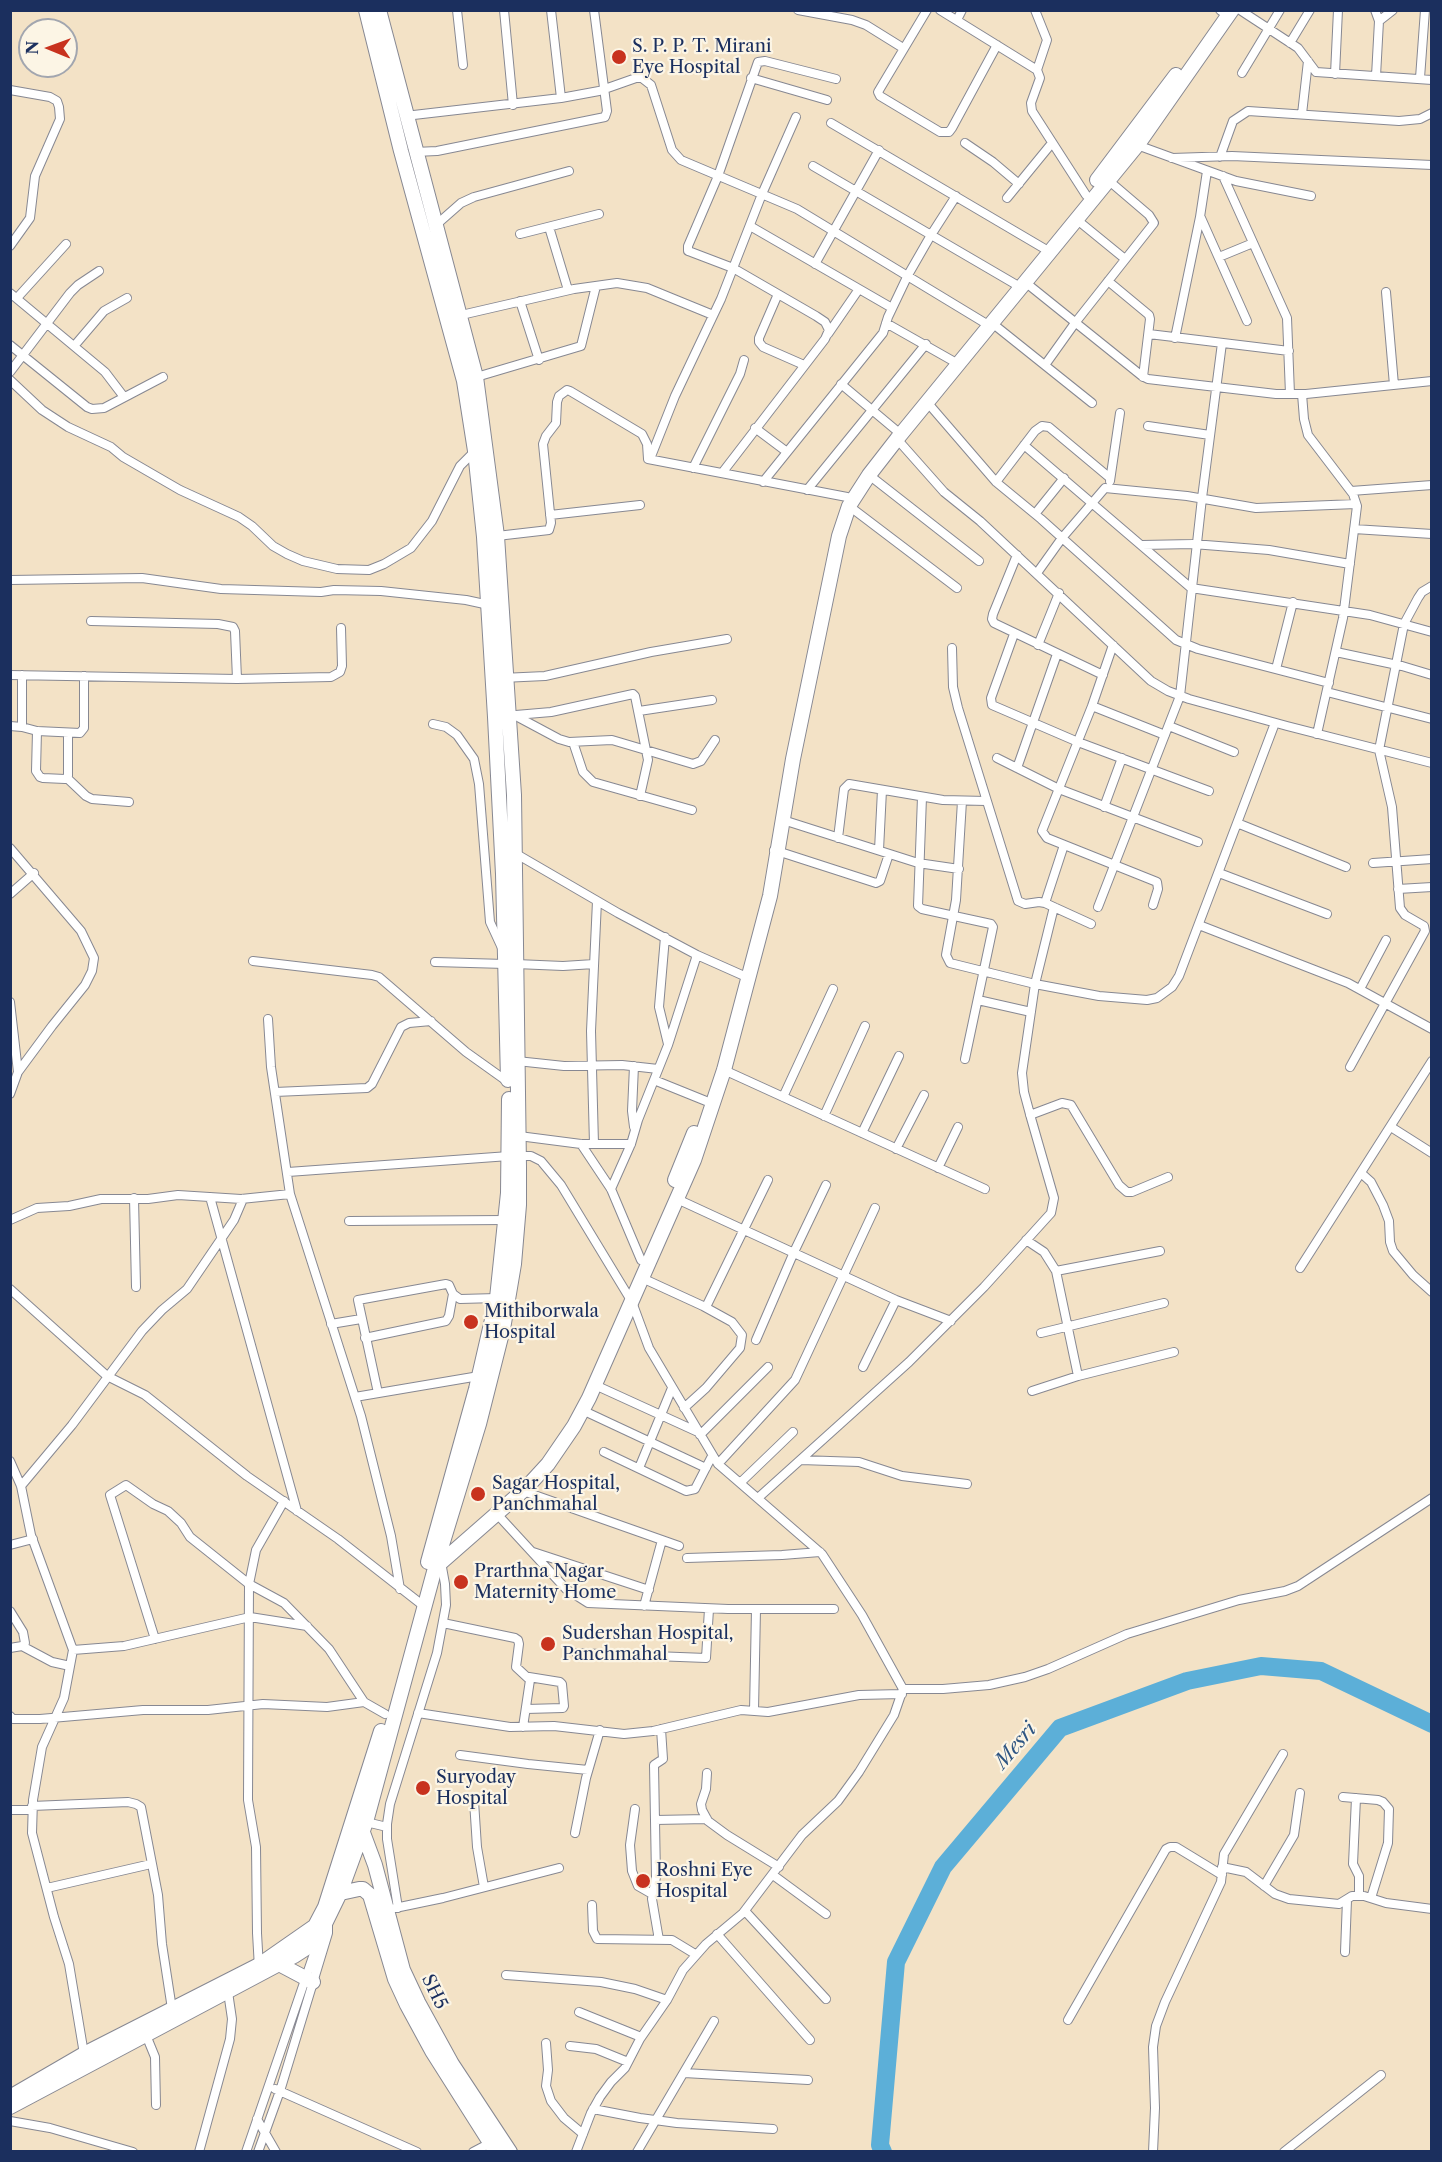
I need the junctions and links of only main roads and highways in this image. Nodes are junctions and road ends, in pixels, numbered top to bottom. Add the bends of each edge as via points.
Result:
1 (366, 10) edge
2 (379, 10) edge
3 (1232, 10) edge
4 (1221, 11) edge
5 (399, 116) junction
6 (1020, 283) junction
7 (454, 317) junction
8 (988, 323) junction
9 (470, 379) junction
10 (911, 417) junction
11 (897, 435) junction
12 (848, 502) junction
13 (504, 717) junction
14 (774, 850) junction
15 (756, 937) junction
16 (509, 960) junction
17 (514, 1156) junction
18 (629, 1298) junction
19 (437, 1548) junction
20 (434, 1567) junction
21 (421, 1604) junction
22 (361, 1824) junction
23 (326, 1912) junction
24 (279, 1964) junction
25 (259, 1970) junction
26 (309, 1980) road end
27 (10, 2097) edge
28 (10, 2108) edge
29 (496, 2144) edge
30 (510, 2151) edge

1 - 5 main road
2 - 5 main road
3 - 6 main road via 1137,145
4 - 6 main road
5 - 7 main road
5 - 7 main road via 415,152 436,225
6 - 8 main road
7 - 9 main road
8 - 10 main road
8 - 10 main road
9 - 13 main road via 492,678
9 - 13 main road via 497,536 508,678
10 - 11 main road
11 - 12 main road
11 - 12 main road via 867,468
12 - 14 main road
12 - 14 main road via 835,530 798,694
13 - 16 main road via 499,796
13 - 16 main road via 514,795 515,920
14 - 15 main road
15 - 18 main road via 706,1101
15 - 18 main road via 724,1070 698,1150 642,1278
16 - 17 main road via 508,1082
16 - 17 main road via 518,1061 519,1136
17 - 19 main road via 497,1298
17 - 19 main road via 519,1205 503,1329 479,1424
18 - 19 main road via 549,1452 493,1509 457,1539
18 - 20 main road via 595,1385 548,1464 523,1491
19 - 20 main road
20 - 21 main road
21 - 22 main road
21 - 22 main road via 385,1714
22 - 23 main road
22 - 29 main road, SH5 / SH5 via 392,1907 404,1970
23 - 24 main road via 308,1947
23 - 25 main road via 309,1932
23 - 29 main road, SH5 via 358,1889 370,1895 394,1979 432,2051
24 - 25 main road
24 - 26 main road
25 - 27 main road via 172,2009
25 - 28 main road via 228,1992
29 - 30 main road, SH5 / SH5

